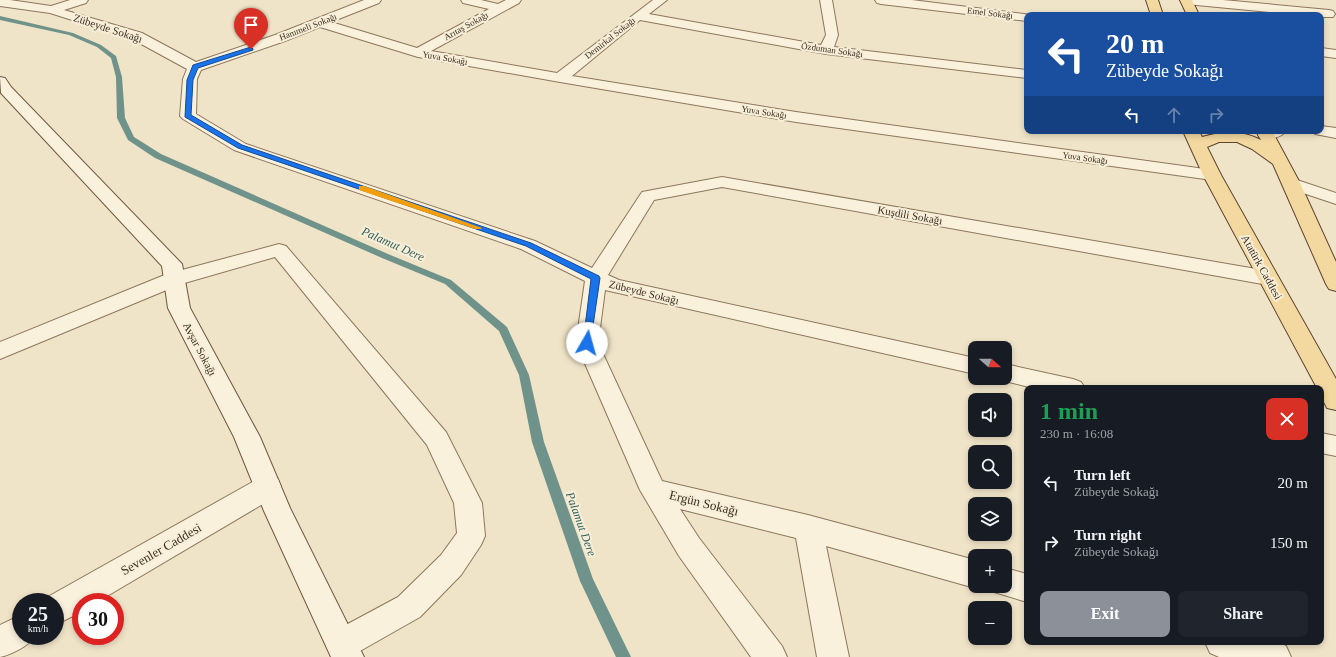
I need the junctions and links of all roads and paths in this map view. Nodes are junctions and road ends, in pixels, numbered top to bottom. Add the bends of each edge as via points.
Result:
1 (82, 0) edge
2 (375, 0) edge
3 (467, 0) edge
4 (515, 0) edge
5 (661, 0) edge
6 (826, 0) edge
7 (881, 0) edge
8 (1152, 0) edge
9 (1186, 0) edge
10 (1320, 0) edge
11 (0, 2) edge
12 (499, 8) junction
13 (52, 10) junction
14 (1156, 12) edge
15 (1192, 12) edge
16 (1279, 12) edge
17 (638, 16) junction
18 (1024, 18) edge
19 (1333, 19) edge
20 (321, 23) junction
21 (826, 50) junction
22 (1324, 52) edge
23 (418, 53) junction
24 (1336, 54) edge
25 (195, 67) junction
26 (1024, 74) edge
27 (560, 78) junction
28 (1, 85) edge
29 (1324, 131) edge
30 (1336, 133) edge
31 (1270, 134) edge
32 (1194, 138) edge
33 (1281, 165) junction
34 (1212, 175) junction
35 (1291, 183) junction
36 (1336, 199) edge
37 (596, 278) junction
38 (1268, 278) junction
39 (174, 279) junction
40 (1336, 284) edge
41 (0, 351) edge
42 (968, 364) edge
43 (1012, 375) edge
44 (1059, 385) edge
45 (1336, 401) edge
46 (1324, 444) edge
47 (1336, 446) edge
48 (268, 487) junction
49 (653, 490) junction
50 (808, 528) junction
51 (968, 572) edge
52 (1012, 584) edge
53 (1024, 587) edge
54 (64, 605) edge
55 (12, 635) edge
56 (0, 642) edge
57 (1232, 645) edge
58 (345, 651) edge
59 (771, 657) edge
60 (833, 657) edge
61 (1275, 657) edge

1 - 13 street
2 - 20 street, Hanımeli Sokağı
3 - 12 street
4 - 12 street, Arıtaş Sokağı
5 - 17 street, Demirkal Sokağı
6 - 21 street via 832,35
7 - 18 street, Emel Sokağı
8 - 14 main road
9 - 15 main road
9 - 16 street
10 - 19 street
11 - 13 street, Zübeyde Sokağı
12 - 23 street, Arıtaş Sokağı
13 - 25 street, Zübeyde Sokağı via 137,36
17 - 21 street, Özduman Sokağı
17 - 27 street, Demirkal Sokağı
20 - 23 street, Yuva Sokağı
20 - 25 street, Hanımeli Sokağı
21 - 26 street, Özduman Sokağı
22 - 24 street
23 - 27 street, Yuva Sokağı
25 - 37 street, Zübeyde Sokağı via 190,80 188,116 240,147 528,245
27 - 34 street, Yuva Sokağı via 796,117
28 - 39 street, Avşar Sokağı via 172,264
29 - 30 street
31 - 33 main road
32 - 33 main road via 1226,136 1245,139 1264,148
32 - 34 main road, Atatürk Caddesi
33 - 35 main road
34 - 38 main road, Atatürk Caddesi
35 - 36 street
35 - 40 main road
37 - 38 street, Kuşdili Sokağı via 648,196 722,182
37 - 42 street, Zübeyde Sokağı via 613,286
37 - 49 street via 587,343
38 - 45 main road, Atatürk Caddesi
39 - 41 street
39 - 48 street, Avşar Sokağı via 179,308 247,437
39 - 58 street via 279,250 437,439 468,503 471,536 450,564 409,607
43 - 44 street
46 - 47 street
48 - 54 street, Sevenler Caddesi
48 - 58 street, Avşar Sokağı
49 - 50 street, Ergün Sokağı
49 - 59 street via 689,547
50 - 51 street, Ergün Sokağı
50 - 60 street
52 - 53 street
55 - 56 street
57 - 61 street

